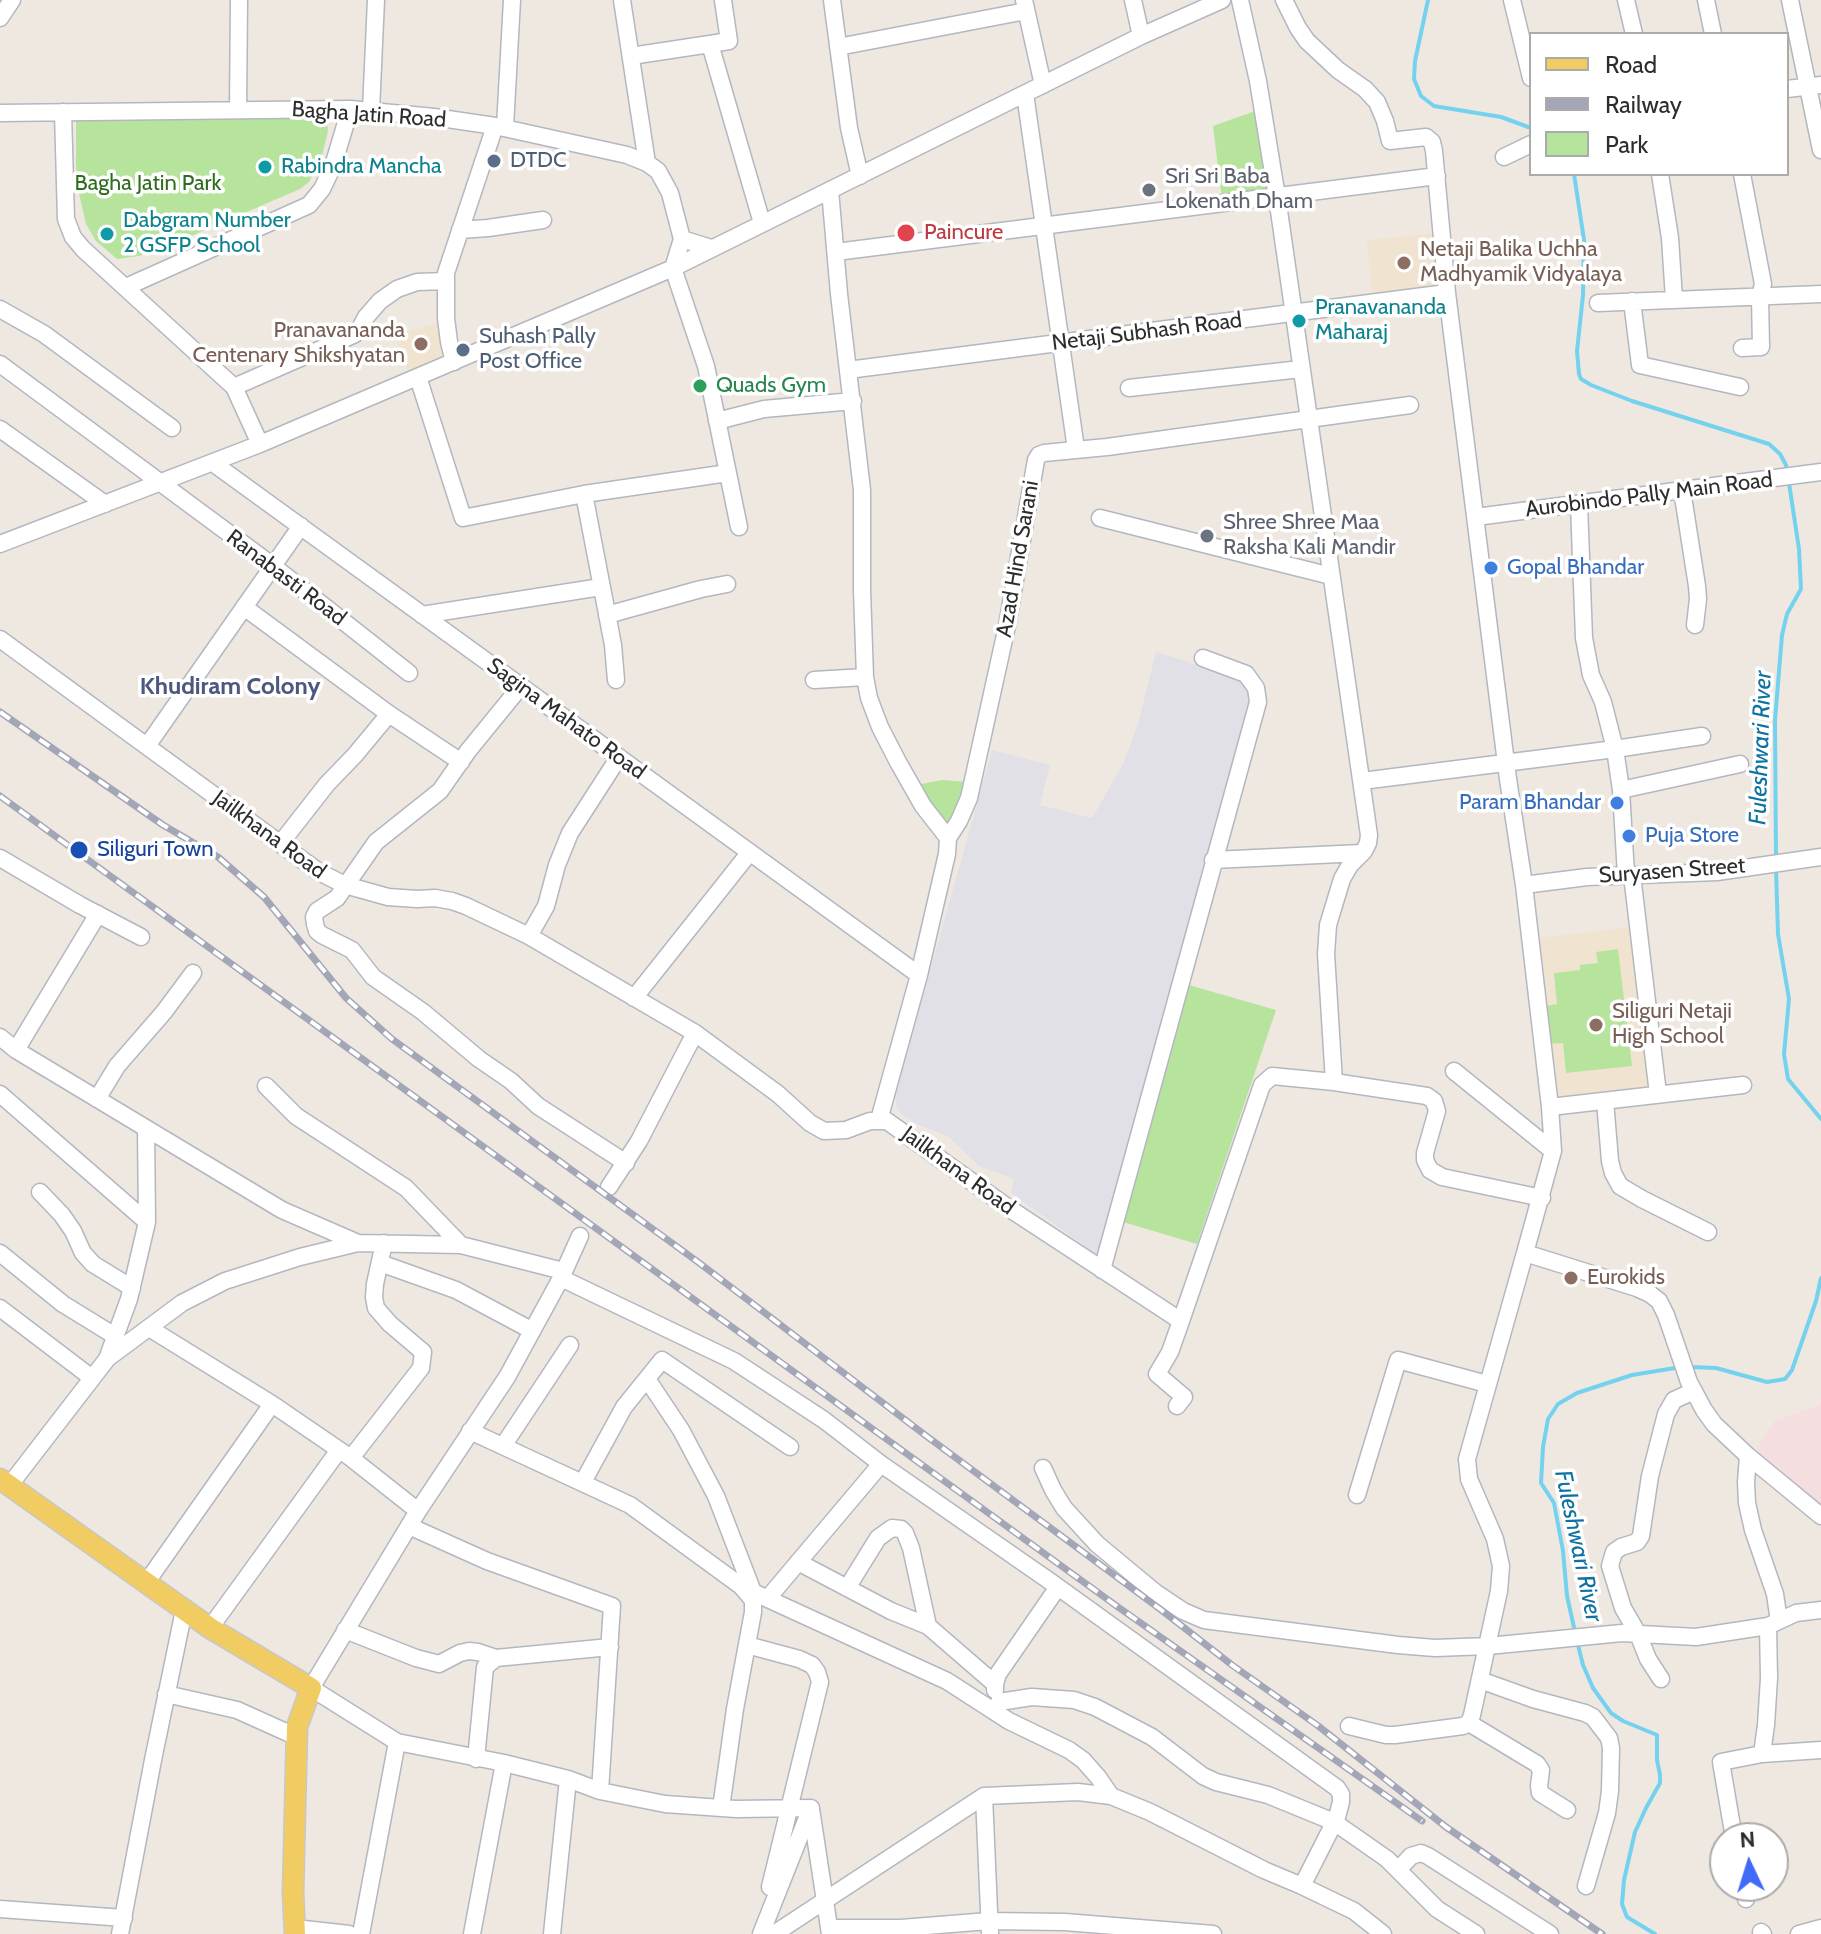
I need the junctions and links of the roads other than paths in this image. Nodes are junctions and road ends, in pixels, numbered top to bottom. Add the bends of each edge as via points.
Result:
1 (12, 0) edge
2 (239, 0) edge
3 (376, 0) edge
4 (512, 0) edge
5 (622, 0) edge
6 (723, 0) edge
7 (832, 0) edge
8 (1133, 0) edge
9 (1222, 0) edge
10 (1240, 0) edge
11 (1284, 0) edge
12 (1512, 0) edge
13 (1626, 0) edge
14 (1706, 0) edge
15 (1790, 0) edge
16 (1025, 6) edge
17 (0, 18) edge
18 (1634, 32) edge
19 (1713, 32) edge
20 (1141, 36) junction
21 (710, 44) junction
22 (838, 47) junction
23 (631, 56) junction
24 (1529, 70) edge
25 (1043, 85) junction
26 (1814, 86) edge
27 (1789, 89) edge
28 (1025, 94) junction
29 (238, 109) junction
30 (350, 109) junction
31 (371, 110) junction
32 (63, 112) junction
33 (0, 113) edge
34 (500, 126) junction
35 (1529, 145) edge
36 (1821, 150) edge
37 (1504, 157) dead end
38 (647, 163) junction
39 (860, 176) junction
40 (1437, 176) junction
41 (1660, 176) edge
42 (1742, 176) edge
43 (830, 190) junction
44 (1277, 197) junction
45 (543, 220) dead end
46 (762, 223) junction
47 (1044, 225) junction
48 (460, 230) junction
49 (682, 239) junction
50 (711, 248) junction
51 (836, 252) junction
52 (673, 268) junction
53 (445, 281) junction
54 (126, 287) junction
55 (1447, 293) junction
56 (1821, 294) edge
57 (1760, 297) junction
58 (1674, 299) junction
59 (1632, 301) junction
60 (1598, 303) dead end
61 (0, 309) edge
62 (1294, 313) junction
63 (1061, 343) junction
64 (1742, 348) dead end
65 (454, 362) junction
66 (0, 364) edge
67 (1301, 369) junction
68 (848, 370) junction
69 (418, 377) junction
70 (234, 387) junction
71 (1740, 387) dead end
72 (1129, 388) dead end
73 (853, 401) junction
74 (1410, 405) dead end
75 (1310, 418) junction
76 (717, 421) junction
77 (172, 428) dead end
78 (0, 429) edge
79 (260, 444) junction
80 (1076, 449) junction
81 (213, 463) junction
82 (1821, 472) edge
83 (728, 473) junction
84 (162, 483) junction
85 (1682, 490) junction
86 (584, 494) junction
87 (105, 504) junction
88 (1579, 504) junction
89 (1476, 517) junction
90 (1100, 518) dead end
91 (301, 526) junction
92 (739, 527) dead end
93 (0, 544) edge
94 (273, 566) junction
95 (1331, 576) junction
96 (727, 584) dead end
97 (601, 587) junction
98 (244, 607) junction
99 (422, 615) junction
100 (607, 615) junction
101 (1695, 625) dead end
102 (0, 639) edge
103 (1203, 658) dead end
104 (409, 673) dead end
105 (865, 677) junction
106 (616, 680) dead end
107 (814, 680) dead end
108 (521, 686) junction
109 (389, 714) junction
110 (1702, 736) dead end
111 (147, 746) junction
112 (1615, 749) junction
113 (619, 757) junction
114 (461, 762) junction
115 (1506, 764) junction
116 (1740, 764) dead end
117 (1362, 781) junction
118 (1621, 790) junction
119 (948, 838) junction
120 (280, 844) junction
121 (750, 852) junction
122 (1361, 853) junction
123 (1821, 857) edge
124 (0, 858) edge
125 (1213, 860) junction
126 (1629, 875) junction
127 (345, 885) junction
128 (1524, 885) junction
129 (98, 914) junction
130 (529, 936) junction
131 (141, 937) dead end
132 (193, 973) dead end
133 (919, 975) junction
134 (634, 998) junction
135 (695, 1033) junction
136 (0, 1037) edge
137 (16, 1050) junction
138 (1454, 1071) dead end
139 (1334, 1082) junction
140 (1743, 1085) dead end
141 (266, 1086) dead end
142 (0, 1094) edge
143 (1658, 1094) junction
144 (97, 1099) junction
145 (1605, 1101) junction
146 (1550, 1107) junction
147 (879, 1120) junction
148 (146, 1129) junction
149 (1553, 1151) junction
150 (626, 1163) junction
151 (609, 1187) dead end
152 (40, 1192) dead end
153 (1542, 1198) junction
154 (147, 1222) junction
155 (1708, 1232) dead end
156 (580, 1236) dead end
157 (358, 1243) junction
158 (384, 1243) junction
159 (461, 1245) junction
160 (0, 1253) edge
161 (1525, 1253) junction
162 (380, 1263) junction
163 (1102, 1270) junction
164 (562, 1275) junction
165 (132, 1288) junction
166 (0, 1308) edge
167 (1181, 1321) junction
168 (149, 1328) junction
169 (531, 1330) junction
170 (115, 1336) junction
171 (570, 1345) dead end
172 (107, 1359) junction
173 (92, 1378) junction
174 (647, 1379) junction
175 (1487, 1384) junction
176 (1692, 1387) junction
177 (272, 1404) junction
178 (1177, 1406) dead end
179 (470, 1431) junction
180 (503, 1446) junction
181 (790, 1447) dead end
182 (345, 1454) junction
183 (1748, 1456) junction
184 (881, 1464) junction
185 (1043, 1468) dead end
186 (583, 1482) junction
187 (4, 1483) edge
188 (1357, 1495) dead end
189 (418, 1511) junction
190 (1821, 1516) edge
191 (409, 1526) junction
192 (798, 1562) junction
193 (146, 1583) junction
194 (1058, 1587) junction
195 (847, 1588) junction
196 (754, 1592) junction
197 (184, 1610) junction
198 (1821, 1610) edge
199 (1773, 1623) junction
200 (928, 1626) junction
201 (210, 1628) junction
202 (345, 1630) junction
203 (1638, 1634) junction
204 (747, 1645) junction
205 (1488, 1646) junction
206 (610, 1647) junction
207 (496, 1658) junction
208 (1661, 1679) dead end
209 (1480, 1680) junction
210 (995, 1684) junction
211 (311, 1688) junction
212 (166, 1694) junction
213 (999, 1702) junction
214 (1009, 1721) junction
215 (1469, 1723) junction
216 (1349, 1726) dead end
217 (297, 1737) junction
218 (397, 1742) junction
219 (1821, 1750) edge
220 (1762, 1754) junction
221 (476, 1759) junction
222 (504, 1763) junction
223 (568, 1779) junction
224 (600, 1791) junction
225 (984, 1796) junction
226 (1111, 1796) junction
227 (721, 1808) junction
228 (811, 1808) junction
229 (1567, 1810) dead end
230 (1334, 1822) junction
231 (1731, 1822) edge
232 (1398, 1870) junction
233 (1302, 1886) junction
234 (1586, 1886) dead end
235 (0, 1909) edge
236 (989, 1928) edge
237 (1821, 1928) edge
238 (122, 1930) edge
239 (295, 1931) edge
240 (830, 1931) edge
241 (349, 1934) edge
242 (361, 1934) edge
243 (472, 1934) edge
244 (552, 1934) edge
245 (760, 1934) edge
246 (774, 1934) edge
247 (1213, 1934) edge
248 (1383, 1934) edge
249 (1476, 1934) edge
250 (1550, 1934) edge
251 (1799, 1934) edge

1 - 17 street
2 - 29 street
3 - 31 street
4 - 34 street
5 - 23 street
6 - 21 street via 729,41
7 - 22 street
8 - 20 street
9 - 20 street
10 - 44 street
11 - 40 street via 1307,41 1377,102 1390,141 1429,139
12 - 24 street
13 - 18 street
14 - 19 street
15 - 26 street
16 - 22 street
16 - 25 street
20 - 25 street
21 - 23 street
21 - 46 street
22 - 39 street
23 - 38 street
25 - 28 street
26 - 27 street
26 - 36 street
28 - 39 street
28 - 47 street
29 - 30 street, Bagha Jatin Road
29 - 32 street, Bagha Jatin Road
30 - 31 street, Bagha Jatin Road
30 - 54 street via 329,176 309,205
31 - 34 street, Bagha Jatin Road
32 - 33 street, Bagha Jatin Road
32 - 54 street via 69,229 83,249
34 - 38 street, Bagha Jatin Road
34 - 48 street
35 - 37 street
38 - 49 street via 670,193
39 - 43 street
40 - 44 street
40 - 55 street
41 - 58 street
42 - 57 street via 1763,284
43 - 46 street
43 - 51 street
44 - 47 street
44 - 62 street
45 - 48 street
46 - 50 street
47 - 51 street
47 - 63 street
48 - 53 street
49 - 50 street
49 - 52 street
50 - 52 street
51 - 68 street
52 - 65 street
52 - 76 street via 706,366
53 - 65 street
53 - 70 street via 397,289 380,301 358,332
54 - 70 street
55 - 62 street, Netaji Subhash Road
55 - 89 street
56 - 57 street
57 - 58 street
57 - 64 street via 1761,347
58 - 59 street
59 - 60 street
59 - 71 street via 1640,365
61 - 77 street via 44,334
62 - 63 street, Netaji Subhash Road
62 - 67 street
63 - 68 street, Netaji Subhash Road
63 - 80 street
65 - 69 street
66 - 84 street, Ranabasti Road
67 - 72 street
67 - 75 street
68 - 73 street
69 - 79 street
69 - 86 street via 463,518
70 - 79 street
73 - 76 street via 764,409
73 - 105 street via 862,490
74 - 75 street, Azad Hind Sarani
75 - 80 street, Azad Hind Sarani
75 - 95 street
76 - 83 street
78 - 87 street
79 - 81 street
80 - 119 street, Azad Hind Sarani via 1044,453 1036,460 980,752 969,798
81 - 84 street
81 - 91 street, Sagina Mahato Road
82 - 85 street, Aurobindo Pally Main Road
83 - 86 street
83 - 92 street
84 - 87 street
84 - 94 street, Ranabasti Road
85 - 88 street, Aurobindo Pally Main Road
85 - 101 street via 1697,586
86 - 97 street
87 - 93 street
88 - 89 street, Aurobindo Pally Main Road
88 - 112 street via 1586,657
89 - 115 street
90 - 95 street
91 - 94 street
91 - 99 street, Sagina Mahato Road
94 - 98 street
94 - 104 street, Ranabasti Road
95 - 117 street
96 - 100 street
97 - 99 street
97 - 100 street
98 - 109 street
98 - 111 street
99 - 108 street, Sagina Mahato Road
100 - 106 street
102 - 111 street, Jailkhana Road
103 - 125 street via 1246,674 1258,695
105 - 107 street
105 - 119 street via 872,710 887,741 923,806
108 - 113 street, Sagina Mahato Road
108 - 114 street
109 - 114 street
109 - 120 street
110 - 112 street
111 - 120 street, Jailkhana Road
112 - 115 street
112 - 118 street
113 - 121 street, Sagina Mahato Road
113 - 130 street via 570,833 546,906
114 - 127 street via 440,791 376,842
115 - 117 street
115 - 128 street
116 - 118 street
117 - 122 street via 1369,835
118 - 126 street
119 - 133 street
120 - 127 street, Jailkhana Road
121 - 133 street, Sagina Mahato Road
121 - 134 street
122 - 125 street
122 - 139 street via 1342,879 1328,925
123 - 126 street, Suryasen Street via 1717,872
124 - 129 street
125 - 163 street
126 - 128 street, Suryasen Street
126 - 143 street
127 - 130 street, Jailkhana Road via 400,899 452,901
127 - 150 street via 337,898 317,911 317,931 352,950 373,977 538,1106
128 - 146 street
129 - 131 street
129 - 137 street
130 - 134 street, Jailkhana Road
132 - 144 street via 117,1066
133 - 147 street
134 - 135 street, Jailkhana Road
135 - 147 street, Jailkhana Road via 824,1131
135 - 150 street
136 - 137 street
137 - 144 street
138 - 149 street
139 - 153 street via 1427,1096 1437,1111 1425,1153 1430,1170
139 - 167 street via 1278,1075 1262,1085
140 - 143 street
141 - 159 street via 296,1116 406,1188
142 - 154 street
143 - 145 street
144 - 148 street
145 - 146 street
145 - 155 street via 1610,1161 1620,1186
146 - 149 street
147 - 163 street, Jailkhana Road
148 - 154 street
148 - 157 street via 282,1210
149 - 153 street
150 - 151 street
152 - 165 street via 62,1215 93,1264
153 - 161 street
154 - 165 street
156 - 164 street
157 - 158 street
157 - 168 street via 225,1281
158 - 159 street
158 - 162 street
159 - 164 street
160 - 170 street via 63,1304
161 - 175 street
161 - 176 street via 1637,1288 1659,1301
162 - 169 street via 456,1290
162 - 182 street via 376,1308 423,1352 421,1368
163 - 167 street, Jailkhana Road
164 - 169 street
164 - 184 street via 734,1361
165 - 170 street
166 - 173 street
167 - 178 street via 1157,1374 1184,1397
168 - 172 street
168 - 177 street
169 - 179 street
170 - 172 street
171 - 180 street
172 - 173 street
173 - 187 street
174 - 181 street via 662,1360
174 - 186 street via 624,1407
174 - 196 street via 716,1496
175 - 188 street via 1398,1360
175 - 205 street via 1466,1467 1499,1553 1500,1579
176 - 183 street via 1714,1424
176 - 203 street via 1666,1414 1641,1536 1611,1559 1623,1608
177 - 182 street
177 - 193 street
179 - 180 street
179 - 189 street
180 - 186 street
182 - 189 street
182 - 201 street
183 - 190 street
183 - 199 street via 1747,1503 1775,1594
184 - 192 street
184 - 194 street
185 - 205 street via 1064,1508 1089,1537 1147,1587 1193,1616 1398,1645
186 - 196 street via 630,1505
187 - 193 main road
189 - 191 street
191 - 202 street
191 - 206 street via 487,1561 610,1604
192 - 195 street
192 - 196 street
193 - 197 main road
194 - 210 street
194 - 230 street via 1337,1788 1341,1802
195 - 200 street
195 - 200 street via 878,1538 892,1528 901,1529 911,1548
196 - 204 street
196 - 214 street via 947,1681
197 - 201 main road
197 - 212 street
198 - 199 street
199 - 203 street via 1696,1637
199 - 220 street
200 - 210 street
201 - 211 main road
202 - 207 street via 439,1664 469,1651
202 - 211 street
203 - 205 street
203 - 208 street
204 - 227 street
204 - 245 street via 812,1665 820,1682
205 - 209 street
206 - 207 street
206 - 224 street
207 - 221 street via 485,1667
209 - 215 street
209 - 234 street via 1593,1717 1609,1738 1607,1813
210 - 213 street
211 - 217 main road
211 - 218 street
212 - 217 street via 237,1710
212 - 238 street
213 - 214 street
213 - 230 street via 1032,1697 1095,1707 1152,1737 1203,1776
214 - 226 street via 1083,1760
215 - 216 street via 1395,1735
215 - 229 street via 1537,1764 1540,1793
217 - 239 main road
218 - 221 street
218 - 242 street
219 - 220 street
220 - 231 street via 1721,1762
221 - 222 street
222 - 223 street
222 - 243 street
223 - 224 street
223 - 244 street
224 - 227 street
225 - 226 street
225 - 236 street
225 - 246 street
226 - 233 street
227 - 228 street
228 - 240 street
228 - 245 street
230 - 232 street
230 - 233 street
232 - 249 street via 1437,1909
232 - 250 street via 1421,1853
233 - 248 street via 1354,1911
235 - 238 street
236 - 240 street
236 - 247 street via 1065,1922
237 - 251 street
239 - 241 street

